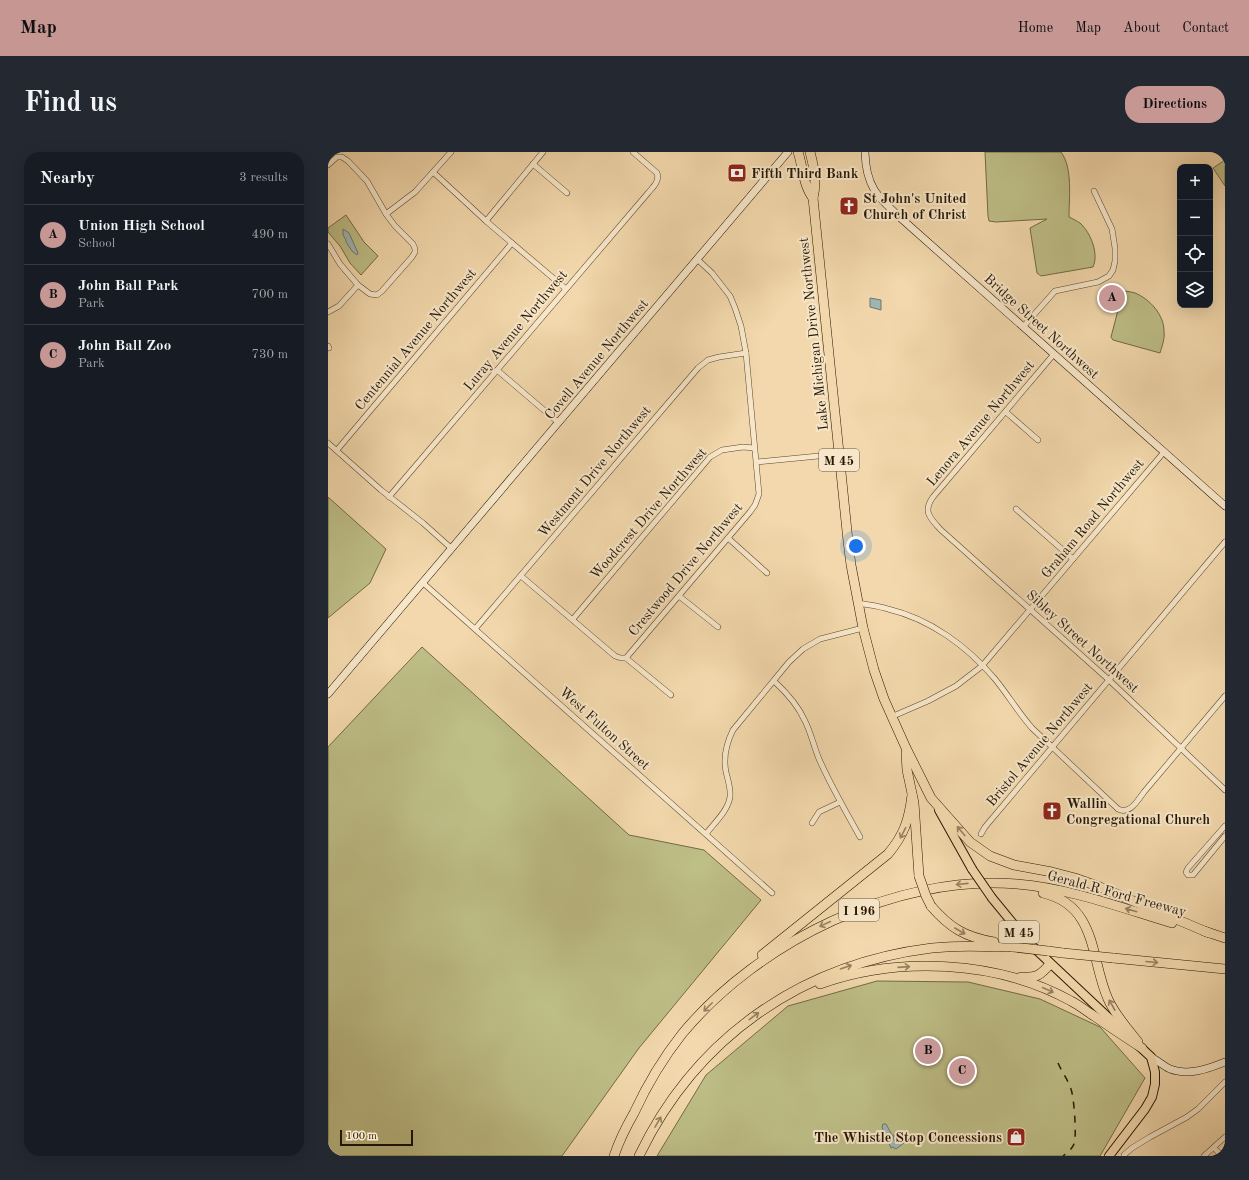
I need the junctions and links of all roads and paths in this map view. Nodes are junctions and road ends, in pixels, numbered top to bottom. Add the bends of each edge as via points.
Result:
1 (450, 152) edge
2 (543, 152) edge
3 (633, 152) edge
4 (788, 152) edge
5 (798, 152) edge
6 (810, 152) edge
7 (865, 152) edge
8 (533, 164) junction
9 (328, 165) edge
10 (434, 172) junction
11 (1094, 191) dead end
12 (567, 193) dead end
13 (813, 198) junction
14 (386, 214) junction
15 (486, 221) junction
16 (512, 243) junction
17 (328, 244) edge
18 (697, 259) junction
19 (358, 285) junction
20 (566, 289) junction
21 (328, 312) edge
22 (1023, 327) junction
23 (746, 353) junction
24 (1054, 354) junction
25 (497, 370) junction
26 (1006, 412) junction
27 (558, 423) junction
28 (1038, 440) dead end
29 (328, 443) edge
30 (754, 448) junction
31 (337, 450) junction
32 (1164, 452) junction
33 (839, 454) junction
34 (757, 462) junction
35 (389, 497) junction
36 (1225, 506) edge
37 (928, 510) joint
38 (1016, 510) dead end
39 (728, 538) junction
40 (1225, 542) edge
41 (451, 548) junction
42 (1073, 559) junction
43 (767, 573) dead end
44 (521, 576) junction
45 (422, 582) junction
46 (679, 596) junction
47 (858, 603) junction
48 (1031, 609) junction
49 (573, 619) junction
50 (718, 627) dead end
51 (863, 628) junction
52 (475, 629) junction
53 (626, 658) junction
54 (982, 666) junction
55 (1109, 680) junction
56 (774, 681) junction
57 (328, 694) edge
58 (671, 695) dead end
59 (1225, 696) edge
60 (891, 717) junction
61 (1052, 747) junction
62 (906, 748) junction
63 (1181, 749) junction
64 (1225, 790) edge
65 (912, 795) junction
66 (931, 798) junction
67 (840, 802) junction
68 (812, 823) dead end
69 (1225, 826) edge
70 (706, 834) junction
71 (981, 834) dead end
72 (1225, 836) edge
73 (860, 837) dead end
74 (997, 884) junction
75 (772, 893) dead end
76 (1209, 933) junction
77 (1225, 938) edge
78 (1012, 946) junction
79 (1050, 964) junction
80 (1225, 969) edge
81 (1012, 977) junction
82 (785, 996) junction
83 (718, 997) junction
84 (1142, 1048) junction
85 (1152, 1057) junction
86 (1225, 1062) edge
87 (1225, 1082) edge
88 (1225, 1138) edge
89 (1214, 1148) junction
90 (1124, 1155) edge
91 (614, 1156) edge
92 (639, 1156) edge
93 (1109, 1156) edge
94 (1204, 1156) edge
95 (1222, 1156) edge

1 - 10 street
2 - 8 street
3 - 20 street, Luray Avenue Northwest via 657,173 657,182
4 - 18 street, Covell Avenue Northwest
5 - 13 highway, Lake Michigan Drive Northwest / M 45 via 808,192
6 - 13 highway, Lake Michigan Drive Northwest / M 45 via 815,184
7 - 22 street, Bridge Street Northwest via 865,167 870,182 884,202
8 - 12 street
8 - 15 street
9 - 14 street via 337,157 348,161 367,181
10 - 14 street via 415,192
10 - 15 street
11 - 22 street via 1112,229 1116,248 1113,270 1109,276 1098,282 1055,291
13 - 33 highway, Lake Michigan Drive Northwest / M 45
14 - 19 street via 413,244 415,252 377,295 370,294
15 - 16 street
16 - 20 street
16 - 31 street, Centennial Avenue Northwest
17 - 19 street via 340,264
18 - 23 street via 730,296 741,326
18 - 27 street, Covell Avenue Northwest
19 - 21 street via 339,306
20 - 25 street, Luray Avenue Northwest
22 - 24 street, Bridge Street Northwest
23 - 30 street
23 - 44 street, Westmont Drive Northwest via 708,360 698,368
24 - 26 street, Lenora Avenue Northwest
24 - 32 street, Bridge Street Northwest
25 - 27 street
25 - 35 street, Luray Avenue Northwest
26 - 28 street
26 - 37 street, Lenora Avenue Northwest via 929,502
27 - 41 street, Covell Avenue Northwest
29 - 31 street
30 - 34 street
30 - 49 street, Woodcrest Drive Northwest via 722,450 710,457
31 - 35 street
32 - 36 street, Bridge Street Northwest
32 - 42 street, Graham Road Northwest
33 - 34 street
33 - 47 highway, Lake Michigan Drive Northwest / M 45 via 850,559
34 - 39 street, Crestwood Drive Northwest via 759,494 755,505
35 - 41 street
37 - 48 street, Sibley Street Northwest via 931,519 941,530
38 - 42 street
39 - 43 street
39 - 46 street, Crestwood Drive Northwest
40 - 55 street, Bristol Avenue Northwest
41 - 45 street, Covell Avenue Northwest
42 - 48 street, Graham Road Northwest
44 - 49 street
44 - 52 street, Westmont Drive Northwest
45 - 52 street, West Fulton Street
45 - 57 street, Covell Avenue Northwest
46 - 50 street
46 - 53 street, Crestwood Drive Northwest
47 - 51 highway, Lake Michigan Drive Northwest / M 45
47 - 54 street via 888,608 932,627 951,638
48 - 54 street, Graham Road Northwest
48 - 55 street, Sibley Street Northwest
49 - 53 street via 615,656
51 - 56 street via 812,643 789,662
51 - 60 highway, Lake Michigan Drive Northwest / M 45 via 874,670
52 - 70 street, West Fulton Street
53 - 58 street
54 - 60 street, Graham Road Northwest via 956,686
54 - 61 street via 994,678 1019,713
55 - 61 street, Bristol Avenue Northwest
55 - 63 street, Sibley Street Northwest
56 - 67 street via 787,693 806,722 819,758
56 - 70 street via 733,730 727,743 725,757 730,797 727,806
59 - 63 street
60 - 62 highway, Lake Michigan Drive Northwest / M 45
61 - 63 street via 1122,811 1136,802
61 - 71 street, Bristol Avenue Northwest
62 - 65 highway
62 - 66 highway, Lake Michigan Drive Northwest / M 45
63 - 64 street, Sibley Street Northwest
65 -> 78 highway, bridge via 919,876 932,906 958,931 970,937
65 -> 83 highway via 904,832 888,854 729,982
76 -> 66 highway via 1075,878 1014,865 990,856 970,842
66 - 79 main road, Lake Michigan Drive Northwest / M 45, bridge via 992,898 1029,944
67 - 68 street via 819,812
67 - 73 street
69 - 72 street via 1188,868 1186,872 1189,876 1193,875
70 - 75 street, West Fulton Street
76 -> 74 highway, Gerald R Ford Freeway / I 196 via 1067,892 1038,886
74 -> 83 highway, Gerald R Ford Freeway / I 196 via 974,883 933,888 876,903 841,917 820,926 772,955
84 -> 74 highway via 1108,999 1091,939 1086,927 1070,906 1048,894
76 - 77 highway, Gerald R Ford Freeway / I 196
78 -> 80 highway, bridge
82 -> 78 highway via 844,968 888,955 940,947
79 - 81 highway via 1035,977
79 - 84 main road, Lake Michigan Drive Northwest
82 -> 81 highway via 850,975 906,967 938,966
81 -> 84 highway via 1072,1002
92 -> 82 highway via 660,1117 696,1069 736,1030
83 -> 91 highway, Gerald R Ford Freeway / I 196 via 682,1034 660,1065 618,1142
84 - 85 main road, Lake Michigan Drive Northwest
85 - 86 street, Lake Michigan Drive Northwest via 1172,1070 1189,1072
85 - 93 main road via 1155,1084 1152,1097
87 - 90 street via 1187,1117
88 - 89 street
89 - 94 street
89 - 95 street

